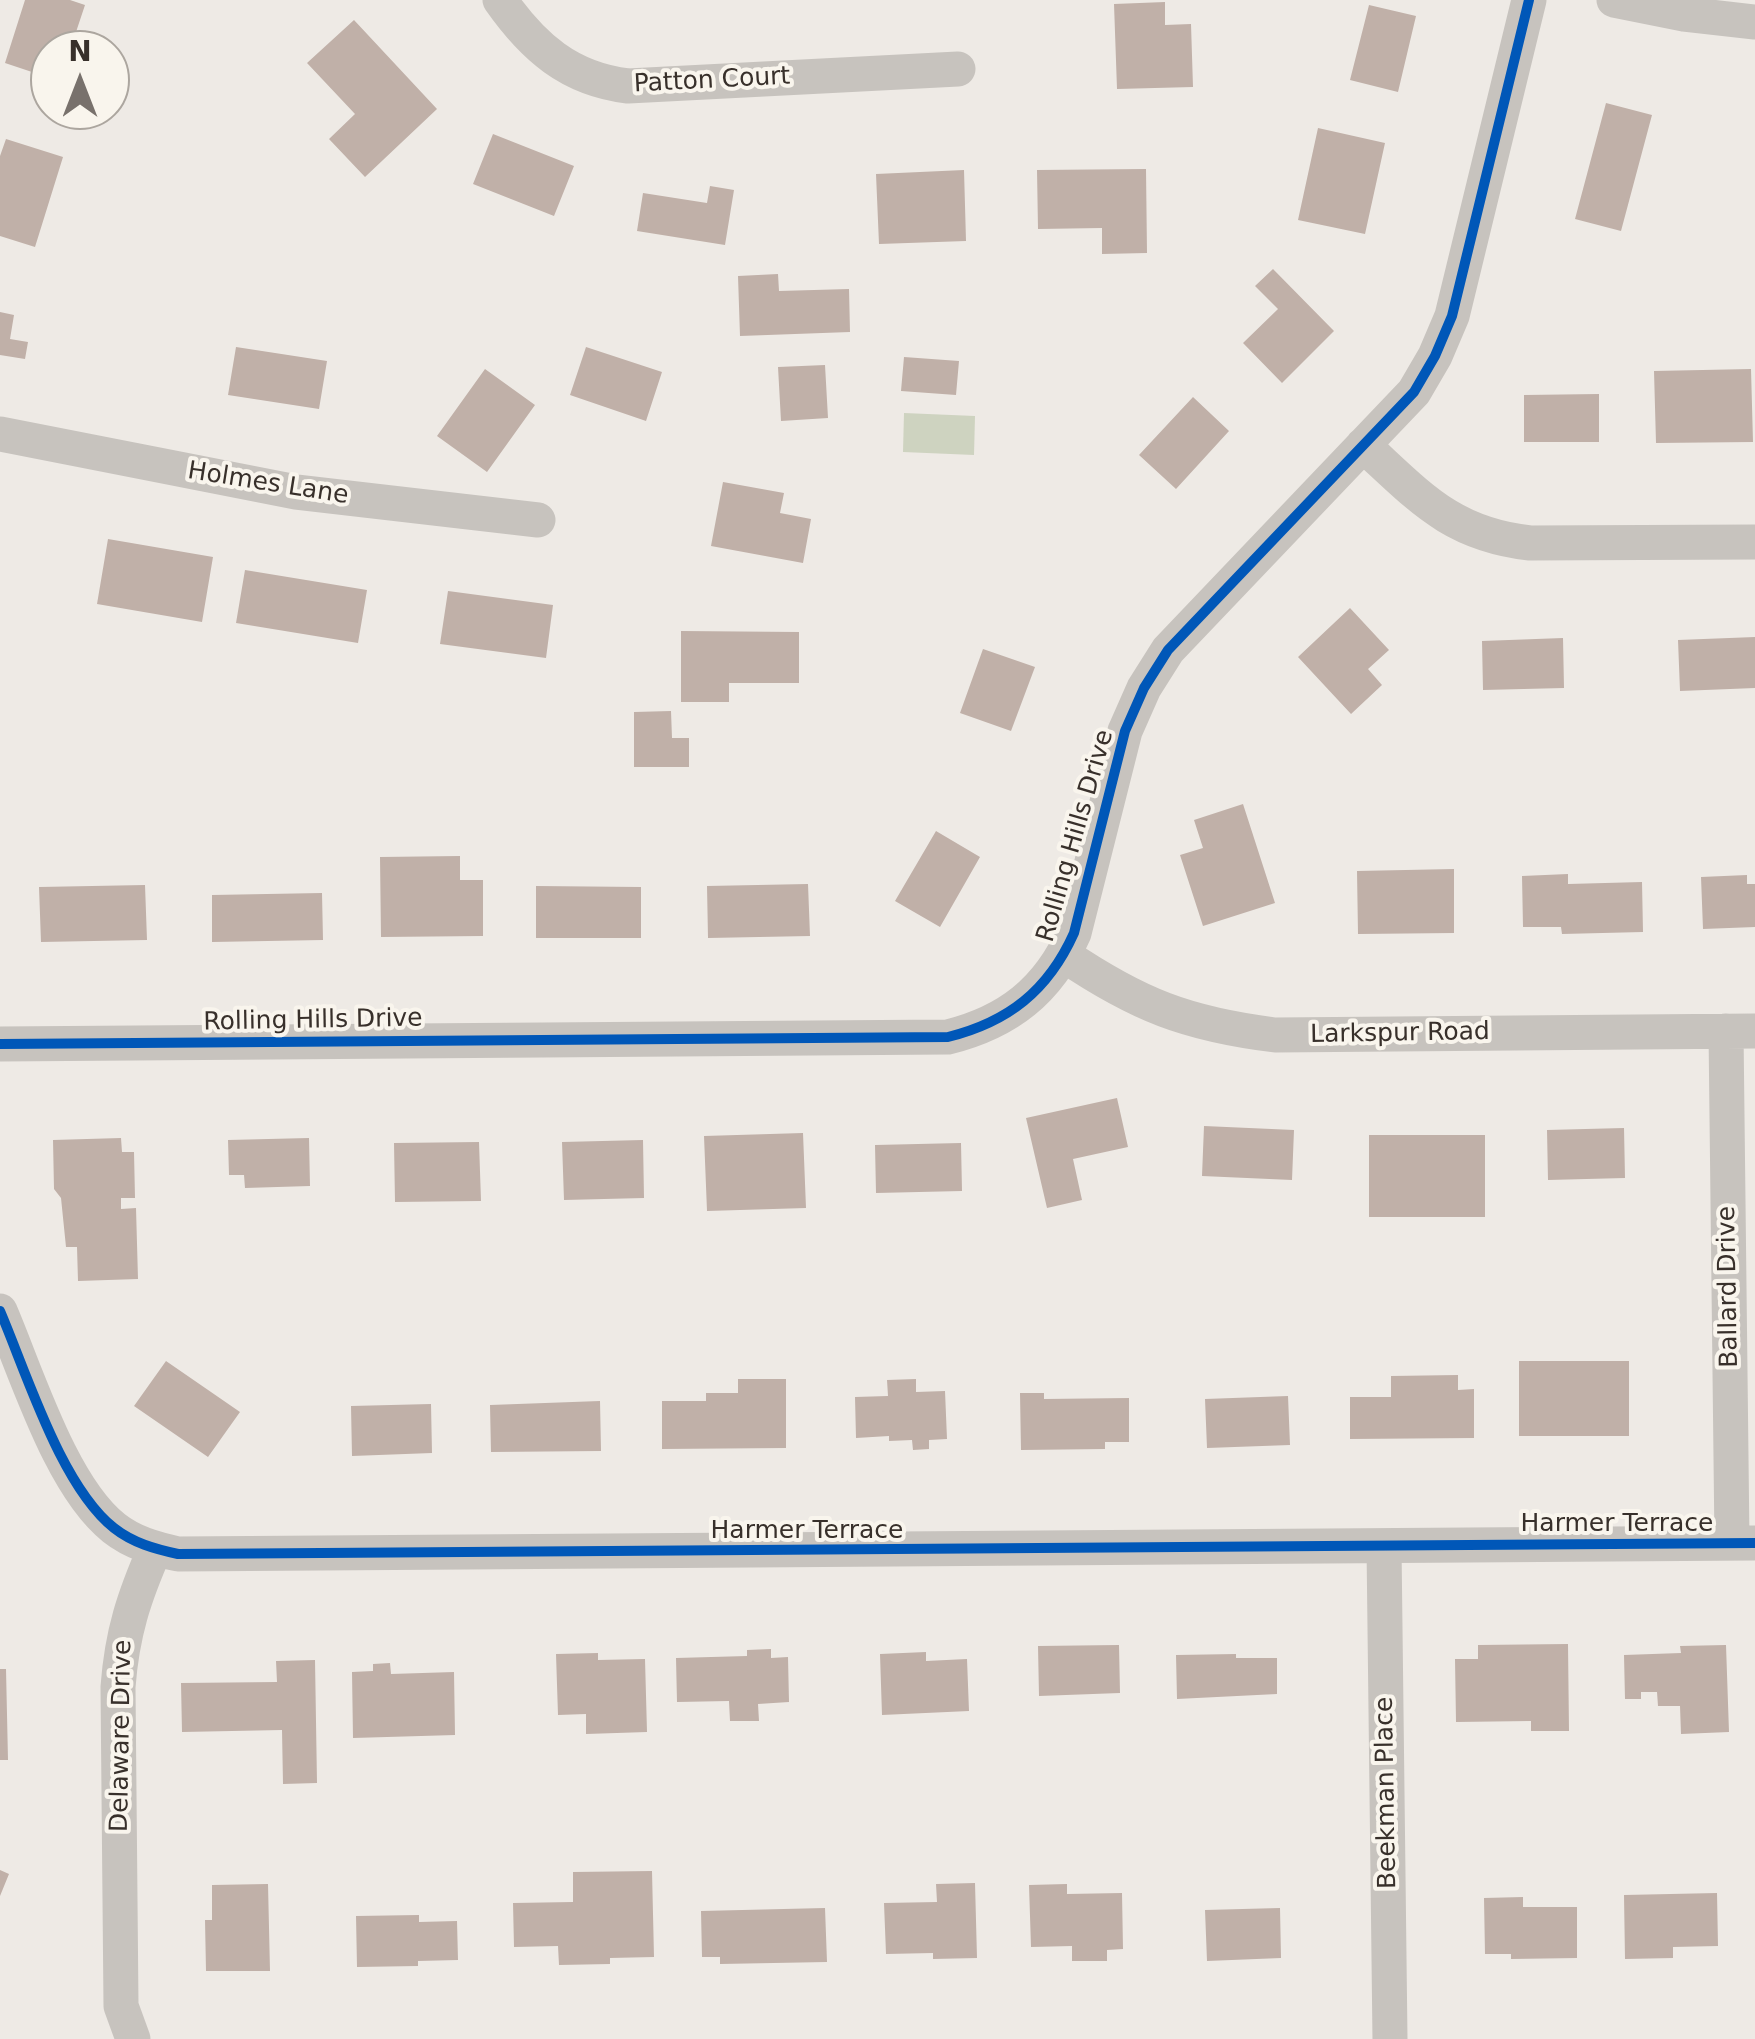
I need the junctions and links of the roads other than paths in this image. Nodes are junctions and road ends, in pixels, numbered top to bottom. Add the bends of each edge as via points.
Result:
1 (500, 0) edge
2 (1529, 0) edge
3 (1614, 0) edge
4 (1755, 22) edge
5 (958, 69) dead end
6 (0, 434) edge
7 (1362, 445) junction
8 (538, 520) dead end
9 (1755, 542) edge
10 (1064, 955) junction
11 (1740, 1031) edge
12 (0, 1044) edge
13 (0, 1310) edge
14 (1743, 1544) edge
15 (1384, 1546) junction
16 (154, 1548) junction
17 (133, 2039) edge
18 (1390, 2039) edge

1 - 5 street, Patton Court via 551,58 605,83
2 - 7 street, Rolling Hills Drive via 1452,316 1414,392
3 - 4 street
6 - 8 street, Holmes Lane via 296,492
7 - 9 street via 1432,508 1504,540
7 - 10 street, Rolling Hills Drive via 1196,618 1144,688 1125,731
10 - 11 street, Larkspur Road via 1166,1013 1275,1035
10 - 12 street, Rolling Hills Drive via 1013,1012 948,1038
11 - 14 street, Ballard Drive
13 - 16 street, Harmer Terrace via 70,1476 116,1530
14 - 15 street, Harmer Terrace
15 - 16 street, Harmer Terrace via 214,1556
15 - 18 street, Beekman Place
16 - 17 street, Delaware Drive via 132,1601 118,1686 122,2006

